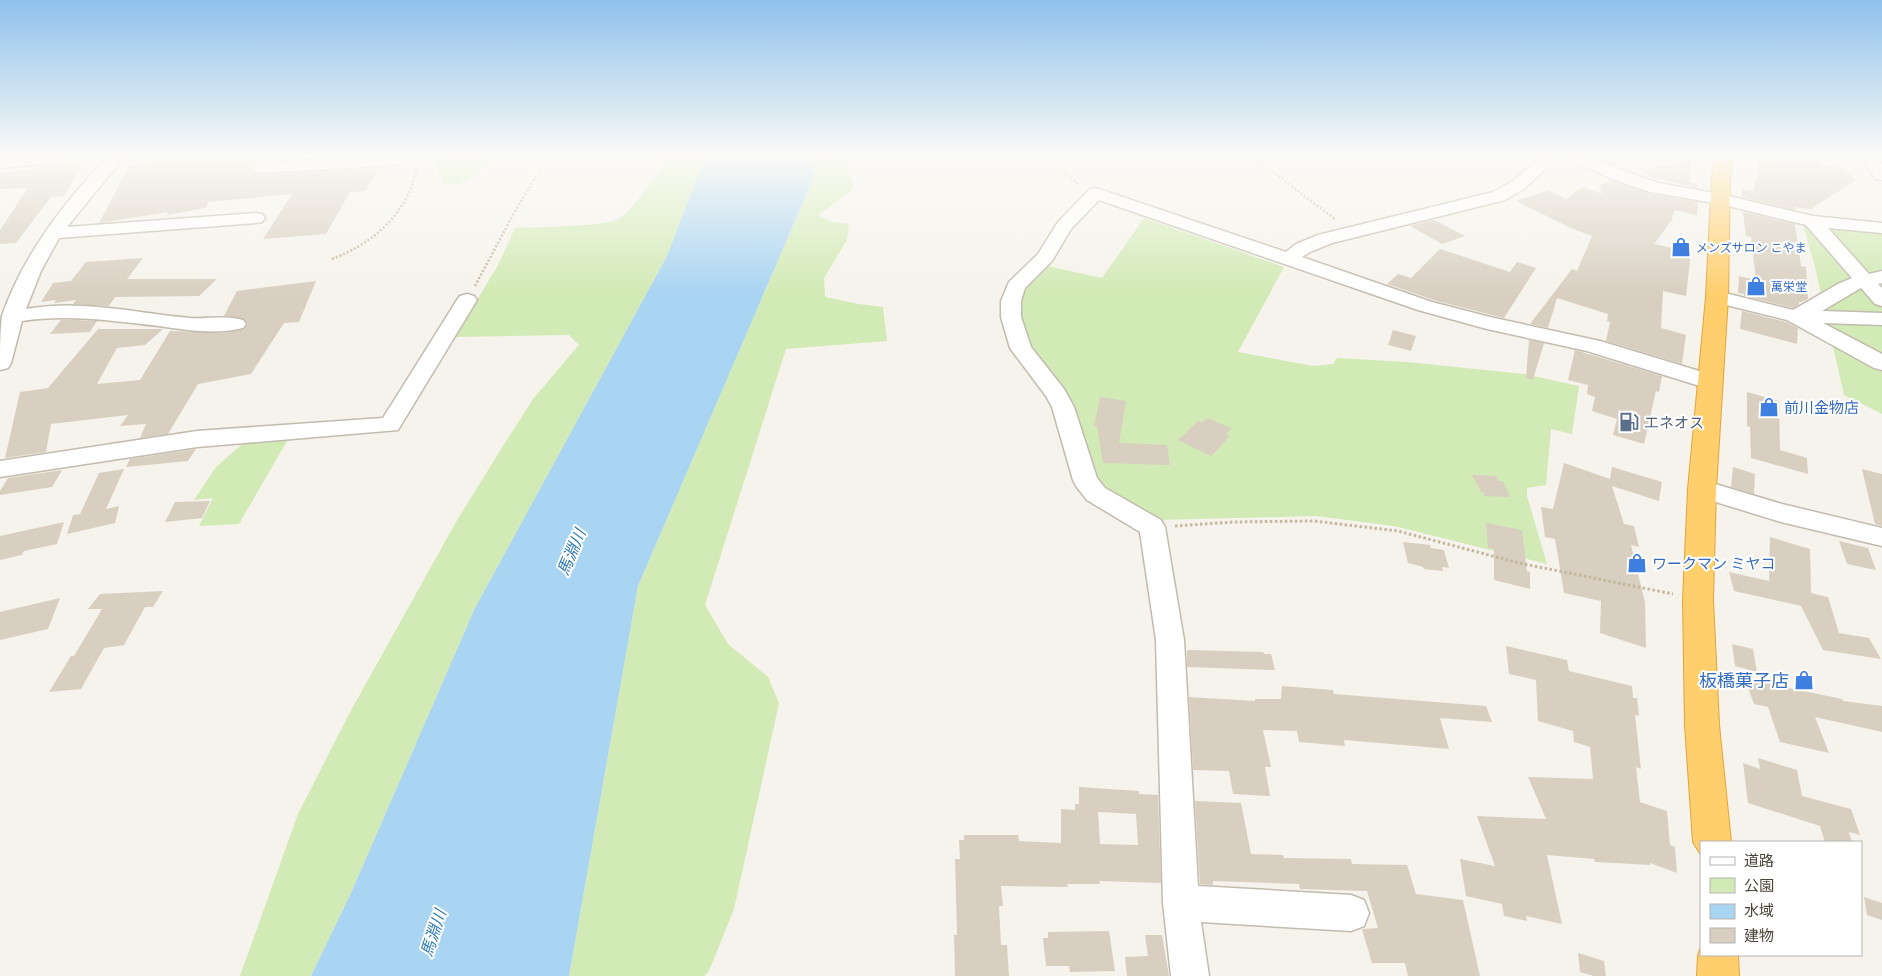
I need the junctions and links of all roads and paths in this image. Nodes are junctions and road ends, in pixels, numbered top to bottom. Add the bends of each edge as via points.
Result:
1 (76, 203) edge
2 (403, 203) edge
3 (521, 203) edge
4 (1087, 203) edge
5 (1124, 203) edge
6 (1314, 203) edge
7 (1472, 203) edge
8 (1720, 203) edge
9 (1735, 203) edge
10 (256, 218) dead end
11 (1813, 221) junction
12 (1882, 228) edge
13 (1353, 232) junction
14 (54, 233) junction
15 (332, 259) dead end
16 (1288, 259) junction
17 (1873, 279) edge
18 (1717, 297) junction
19 (467, 300) joint
20 (1882, 300) edge
21 (1794, 316) junction
22 (12, 317) junction
23 (1882, 319) edge
24 (236, 324) dead end
25 (0, 363) edge
26 (1882, 363) edge
27 (1711, 382) junction
28 (0, 469) edge
29 (1702, 489) junction
30 (1152, 527) junction
31 (1882, 537) edge
32 (1698, 600) junction
33 (1712, 841) edge
34 (1181, 903) junction
35 (1351, 914) dead end
36 (1718, 956) edge
37 (1190, 976) edge
38 (1718, 976) edge

1 - 14 street
2 - 15 path via 375,239
3 - 19 path
4 - 30 street via 1064,226 1045,257 1016,286 1010,317 1021,348 1063,407 1085,480 1096,494
5 - 16 street
6 - 13 path
7 - 13 street
8 - 18 highway
9 - 11 street
10 - 14 street
11 - 12 street
11 - 17 street
13 - 16 street via 1303,248
14 - 22 street via 31,270
16 - 27 street via 1425,306 1592,346
17 - 20 street
17 - 21 street via 1841,290 1809,312
18 - 21 street
18 - 27 highway
19 - 28 street via 390,425 197,439
21 - 23 street
21 - 26 street
22 - 24 street via 48,311 84,311 192,324
22 - 25 street
27 - 29 highway
29 - 31 street via 1781,513
29 - 32 highway
30 - 32 path via 1314,521 1398,531 1519,563
30 - 34 street via 1170,640
32 - 33 highway via 1702,725
34 - 35 street
34 - 37 street
36 - 38 highway

